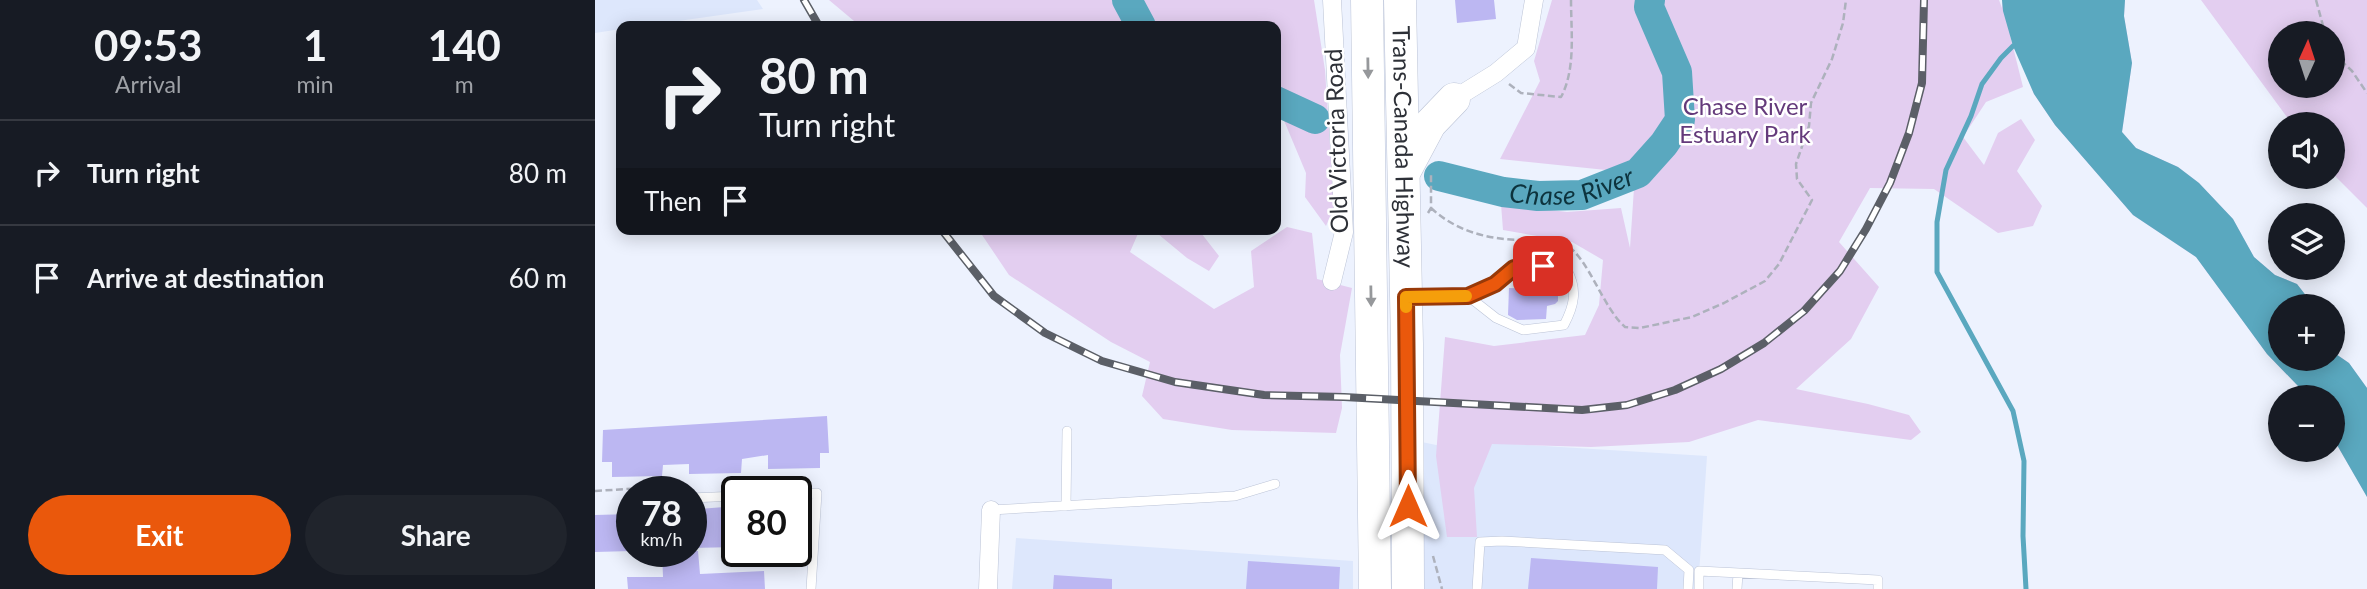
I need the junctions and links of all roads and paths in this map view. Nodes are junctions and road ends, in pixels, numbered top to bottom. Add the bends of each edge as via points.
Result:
1 (1332, 0) edge
2 (1367, 0) edge
3 (1400, 0) edge
4 (1534, 0) edge
5 (1571, 0) edge
6 (1846, 0) edge
7 (2316, 0) edge
8 (2322, 21) edge
9 (2345, 64) edge
10 (1496, 73) junction
11 (2367, 93) edge
12 (1454, 99) joint
13 (1403, 173) junction
14 (1431, 208) dead end
15 (1332, 281) dead end
16 (1468, 296) junction
17 (1406, 297) junction
18 (1067, 431) dead end
19 (1275, 484) dead end
20 (616, 488) edge
21 (595, 491) edge
22 (812, 493) edge
23 (1066, 506) junction
24 (991, 510) joint
25 (1738, 573) junction
26 (811, 589) edge
27 (988, 589) edge
28 (1375, 589) edge
29 (1408, 589) edge
30 (1477, 589) edge
31 (1688, 589) edge
32 (1699, 589) edge
33 (1737, 589) edge
34 (1878, 589) edge

1 - 15 street, Old Victoria Road via 1344,232
2 -> 28 highway, Trans-Canada Highway
3 - 13 highway, Trans-Canada Highway
4 - 10 street via 1526,48
5 - 10 path via 1573,47 1568,83 1561,97 1521,93
6 - 14 path via 1843,23 1811,103 1809,126 1798,153 1796,174 1812,200 1779,264 1765,281 1724,303 1692,317 1625,327 1570,247 1556,241 1502,240 1474,234
7 - 8 path
9 - 11 path
10 - 12 street
12 - 13 highway via 1430,124
13 - 17 highway, Trans-Canada Highway
16 - 16 lane via 1496,318 1523,330 1564,325 1573,307 1574,283 1567,270 1514,268 1495,284
16 - 17 lane
17 - 29 highway, Trans-Canada Highway
18 - 23 lane
19 - 23 lane via 1235,496
20 - 21 path
22 - 26 lane via 817,493
23 - 24 lane
24 - 27 street
25 - 32 lane via 1699,571
25 - 33 lane
25 - 34 lane via 1878,580
30 - 31 lane via 1480,542 1502,541 1665,550 1689,570

